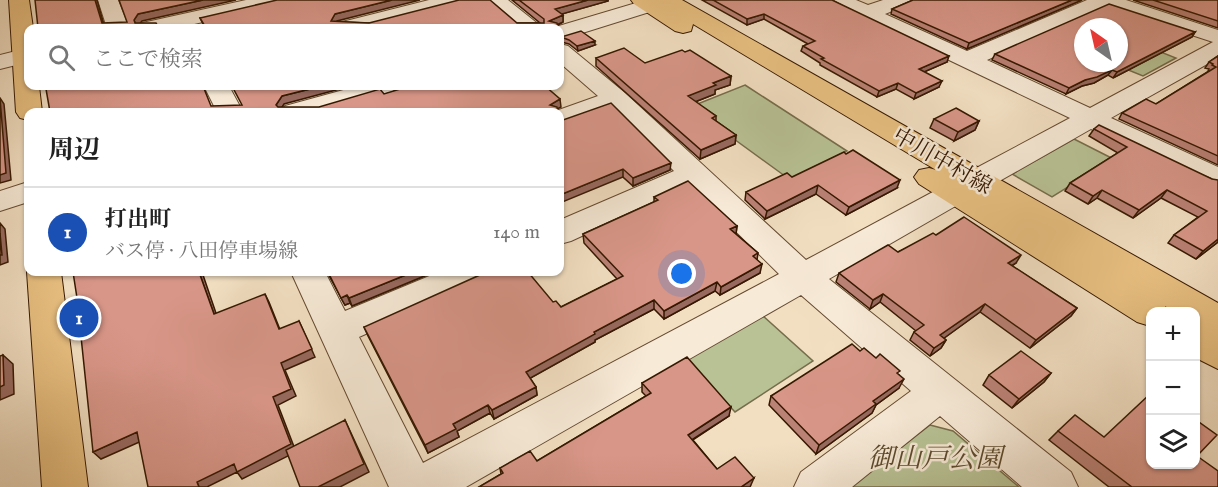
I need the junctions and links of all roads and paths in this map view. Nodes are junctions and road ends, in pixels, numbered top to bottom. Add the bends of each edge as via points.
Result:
1 (19, 0) edge
2 (108, 0) edge
3 (274, 0) edge
4 (454, 0) edge
5 (495, 0) edge
6 (839, 0) edge
7 (903, 0) edge
8 (658, 1) edge
9 (867, 13) junction
10 (117, 24) edge
11 (190, 24) edge
12 (361, 24) edge
13 (527, 24) edge
14 (564, 32) edge
15 (1218, 37) edge
16 (24, 40) edge
17 (1218, 48) edge
18 (564, 54) edge
19 (24, 56) edge
20 (967, 60) junction
21 (0, 62) edge
22 (28, 90) edge
23 (219, 90) edge
24 (370, 90) edge
25 (616, 98) junction
26 (29, 108) edge
27 (228, 108) edge
28 (308, 108) edge
29 (564, 118) edge
30 (1091, 118) junction
31 (694, 173) junction
32 (1218, 178) edge
33 (966, 187) junction
34 (24, 193) edge
35 (0, 201) edge
36 (564, 230) edge
37 (44, 276) edge
38 (310, 276) edge
39 (462, 276) edge
40 (803, 277) junction
41 (1146, 309) edge
42 (1218, 321) edge
43 (337, 331) junction
44 (1200, 342) edge
45 (1218, 353) edge
46 (941, 392) junction
47 (65, 487) edge
48 (412, 487) edge
49 (423, 487) edge
50 (817, 487) edge
51 (1055, 487) edge

1 - 16 main road
2 - 10 street
3 - 11 street
4 - 12 street
5 - 13 street
6 - 9 street
7 - 9 street
8 - 14 street
8 - 33 main road, 中川中村線
9 - 20 street
15 - 20 street via 1105,0
17 - 30 street
18 - 25 street
19 - 21 street
20 - 30 street
22 - 26 main road
23 - 27 street
24 - 28 street
25 - 29 street
25 - 31 street
30 - 32 street
30 - 33 street
31 - 36 street
31 - 40 street
33 - 40 street
33 - 41 main road, 中川中村線
33 - 42 main road, 中川中村線
34 - 35 street
37 - 47 main road
38 - 43 street
39 - 43 street
40 - 46 street
40 - 49 street
43 - 48 street
44 - 45 main road
46 - 50 street
46 - 51 street

